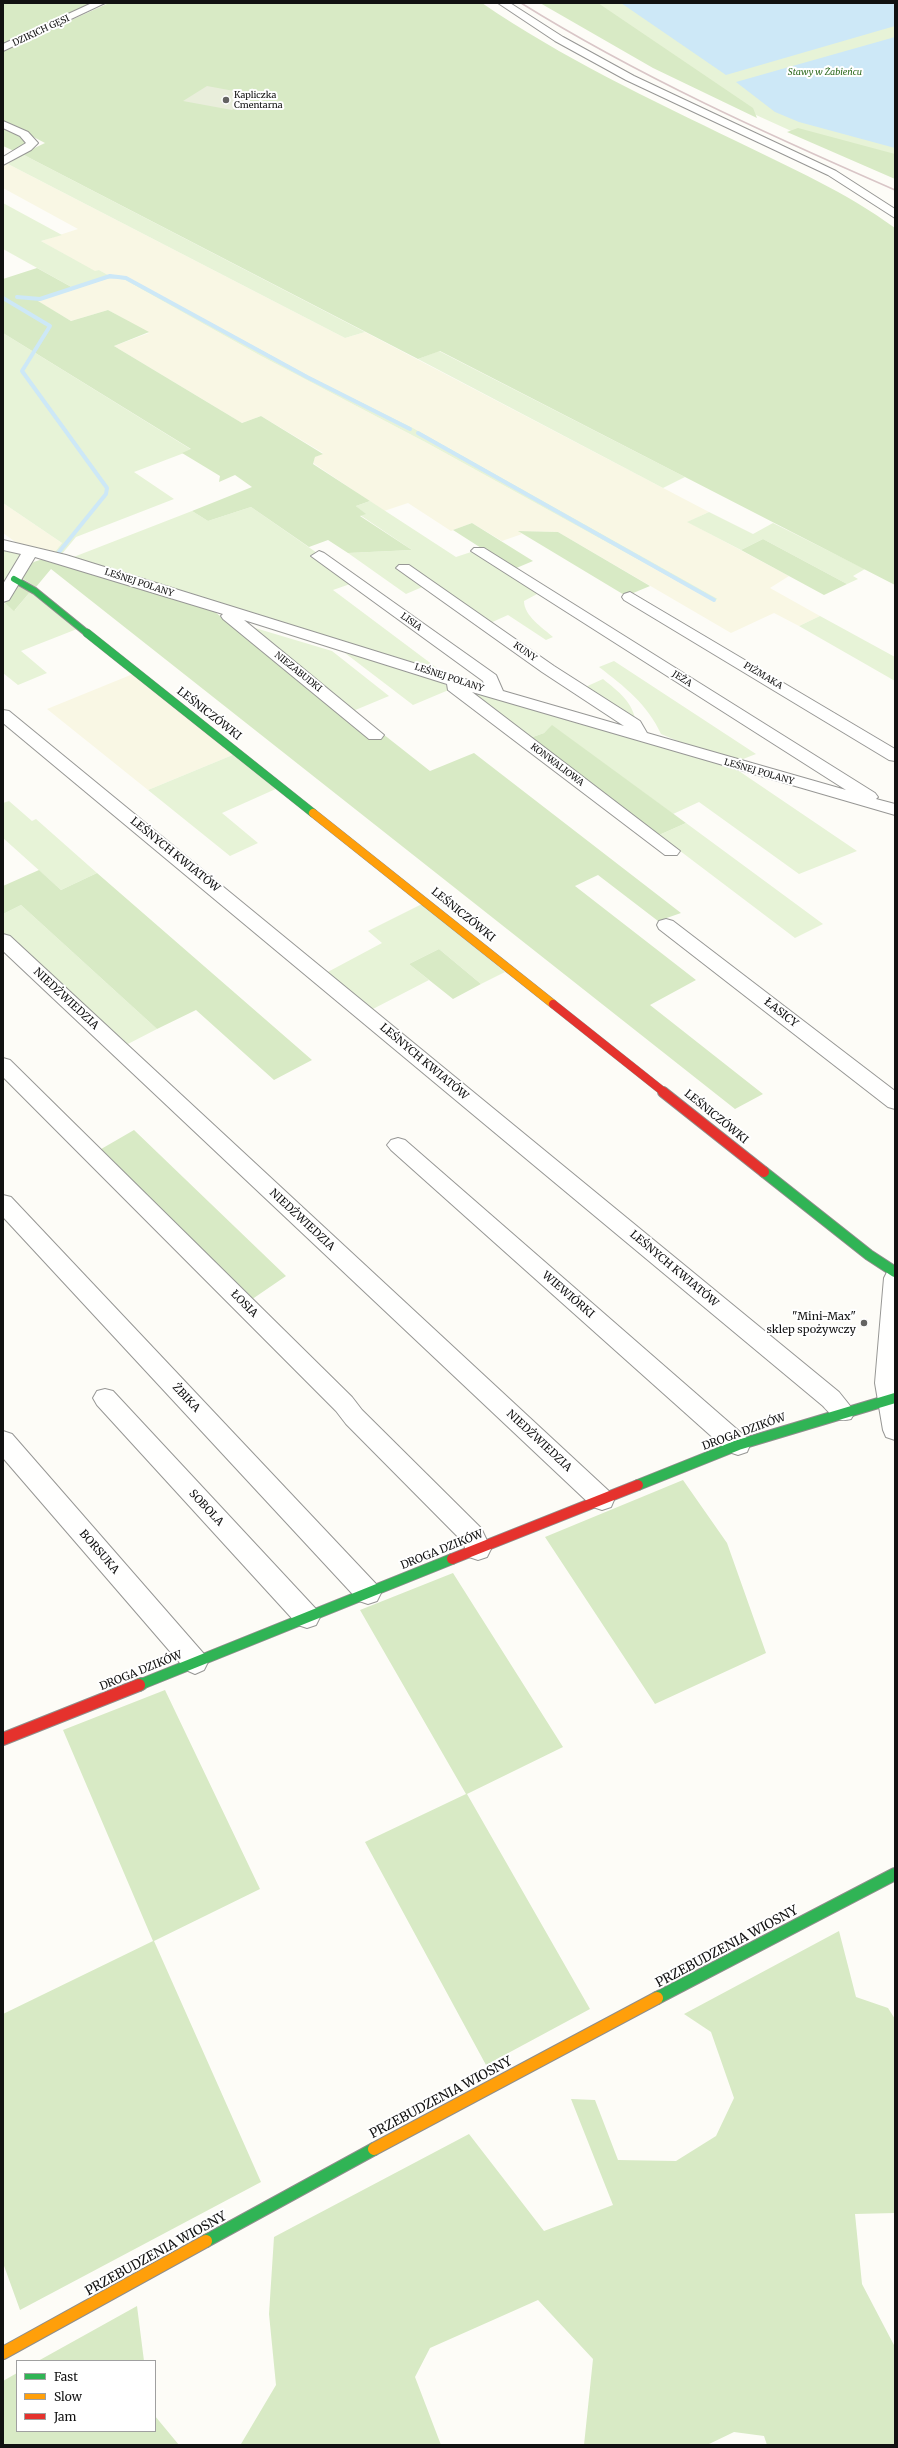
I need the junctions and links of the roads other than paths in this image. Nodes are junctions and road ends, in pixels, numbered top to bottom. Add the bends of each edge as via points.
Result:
1 (100, 3) edge
2 (503, 3) edge
3 (3, 48) edge
4 (3, 124) edge
5 (3, 162) edge
6 (895, 214) edge
7 (3, 545) edge
8 (31, 550) junction
9 (479, 551) dead end
10 (319, 556) dead end
11 (404, 568) dead end
12 (14, 579) junction
13 (3, 597) edge
14 (630, 597) dead end
15 (220, 609) junction
16 (444, 676) junction
17 (496, 694) junction
18 (3, 715) edge
19 (375, 735) dead end
20 (644, 738) junction
21 (895, 756) edge
22 (889, 809) edge
23 (671, 852) dead end
24 (666, 925) dead end
25 (3, 940) edge
26 (3, 1065) edge
27 (895, 1102) edge
28 (398, 1145) dead end
29 (3, 1203) edge
30 (895, 1272) edge
31 (895, 1278) edge
32 (105, 1398) dead end
33 (893, 1398) edge
34 (842, 1412) junction
35 (895, 1430) edge
36 (3, 1441) edge
37 (738, 1445) junction
38 (602, 1500) junction
39 (478, 1549) junction
40 (368, 1593) junction
41 (307, 1617) junction
42 (195, 1662) junction
43 (3, 1739) edge
44 (895, 1874) edge
45 (3, 2353) edge

1 - 3 street, DZIKICH GĘSI
2 - 6 street via 560,39 630,78 832,173
4 - 5 street via 24,134 32,143
7 - 8 street, LEŚNEJ POLANY
8 - 12 street
8 - 15 street, LEŚNEJ POLANY
9 - 22 street, JEŻA
10 - 17 street, LISIA via 490,679
11 - 20 street, KUNY via 548,669 634,725
12 - 13 street
12 - 30 street, LEŚNICZÓWKI via 35,591 862,1250
14 - 21 street, PIŻMAKA
15 - 16 street, LEŚNEJ POLANY
15 - 19 street, NIEZABUDKI
16 - 17 street, LEŚNEJ POLANY
16 - 23 street, KONWALIOWA
17 - 20 street, LEŚNEJ POLANY
18 - 34 street, LEŚNYCH KWIATÓW via 459,1090 831,1400
20 - 22 street, LEŚNEJ POLANY
24 - 27 street, ŁASICY
25 - 38 street, NIEDŹWIEDZIA
26 - 39 street, ŁOSIA via 344,1404 472,1535
28 - 37 street, WIEWIÓRKI
29 - 40 street, ŻBIKA
31 - 33 street via 887,1383
32 - 41 street, SOBOLA
33 - 34 street, DROGA DZIKÓW
33 - 35 street
34 - 37 street, DROGA DZIKÓW
36 - 42 street, BORSUKA
37 - 38 street, DROGA DZIKÓW
38 - 39 street, DROGA DZIKÓW
39 - 40 street, DROGA DZIKÓW
40 - 41 street, DROGA DZIKÓW
41 - 42 street, DROGA DZIKÓW
42 - 43 street, DROGA DZIKÓW
44 - 45 street, PRZEBUDZENIA WIOSNY via 471,2096

